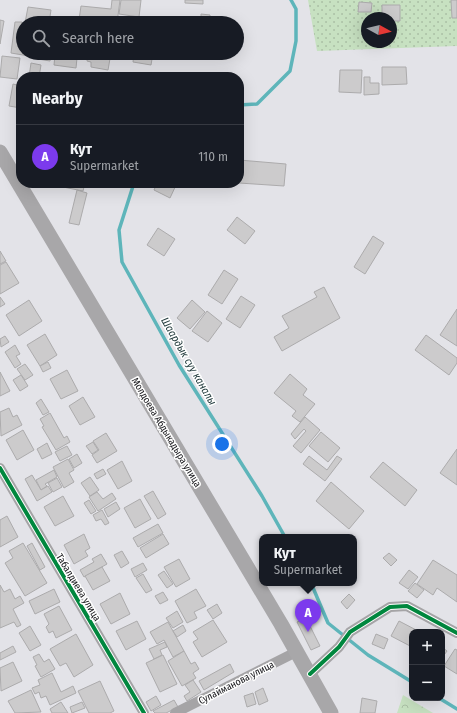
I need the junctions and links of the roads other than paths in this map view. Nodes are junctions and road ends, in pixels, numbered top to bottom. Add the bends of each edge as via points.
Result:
1 (0, 152) edge
2 (16, 179) edge
3 (21, 188) edge
4 (0, 468) edge
5 (457, 633) edge
6 (298, 652) junction
7 (310, 674) junction
8 (144, 713) edge
9 (175, 713) edge
10 (331, 713) edge

1 - 2 main road, Молдоева Абдыкадыра улица
3 - 6 main road, Молдоева Абдыкадыра улица
4 - 8 street, Табалдиева улица
5 - 7 street via 406,606 390,607 350,632 340,647
6 - 7 main road, Молдоева Абдыкадыра улица
6 - 9 street, Сулайманова улица
7 - 10 main road, Молдоева Абдыкадыра улица

